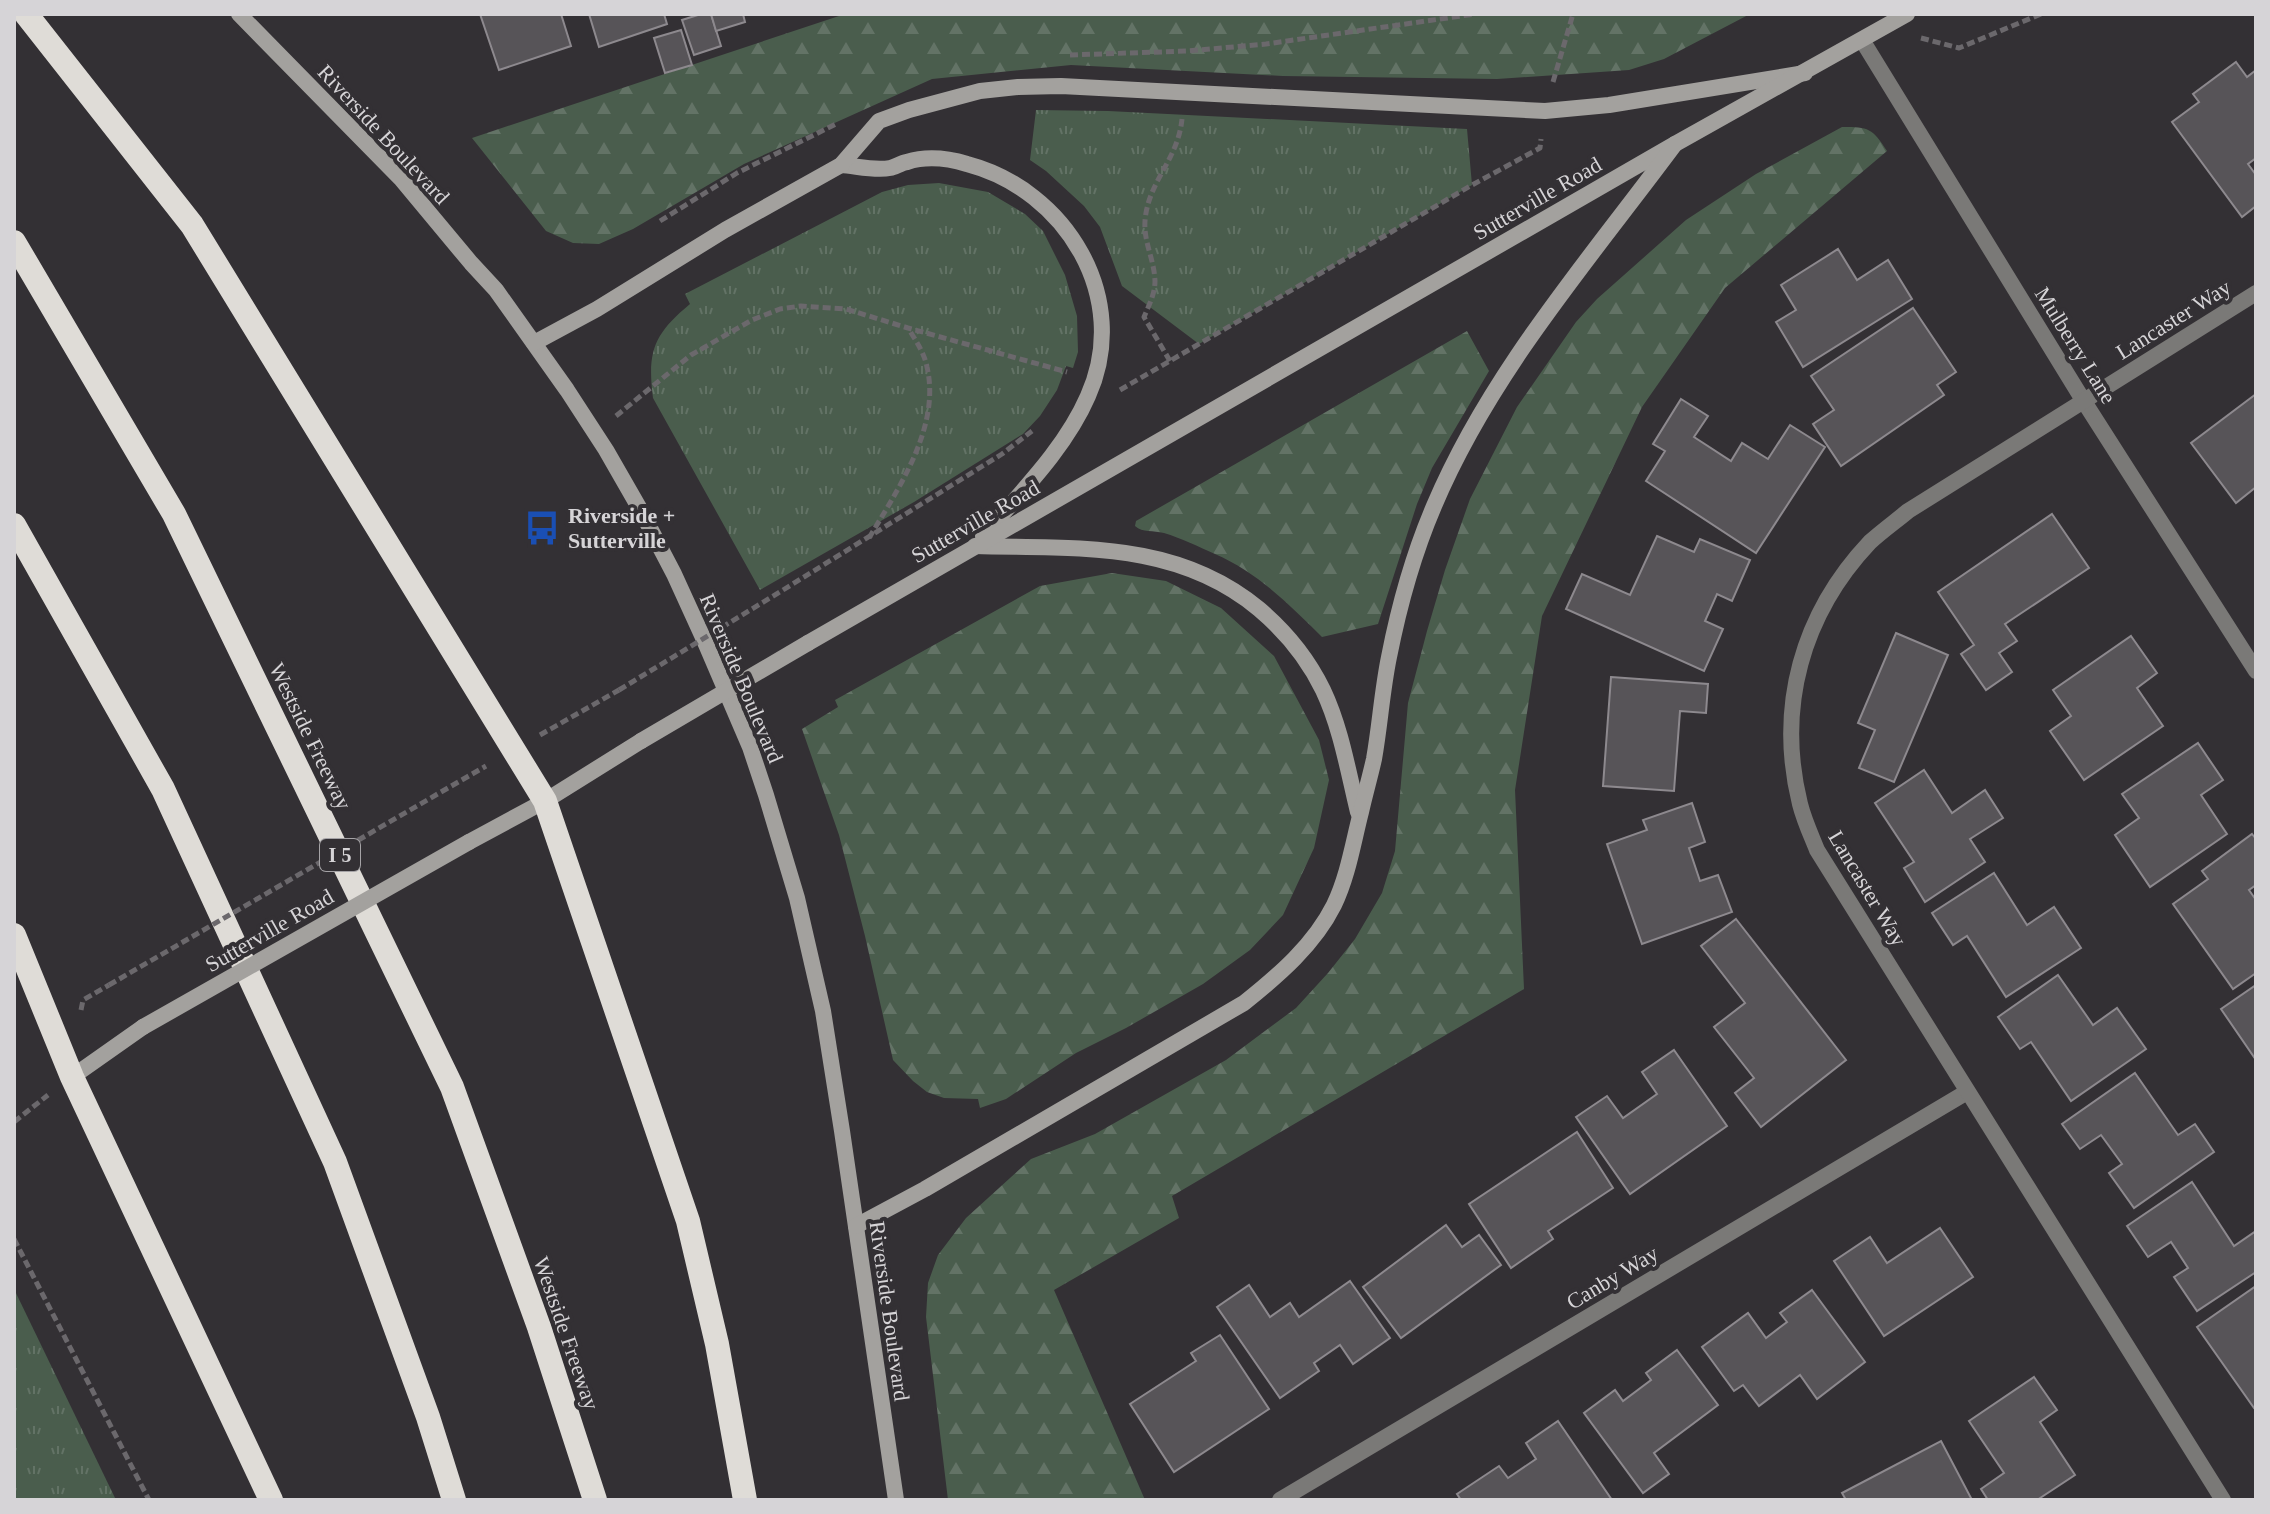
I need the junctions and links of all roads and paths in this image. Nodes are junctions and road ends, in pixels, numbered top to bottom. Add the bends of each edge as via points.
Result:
1 (26, 14) edge
2 (239, 14) edge
3 (1475, 14) edge
4 (1573, 14) edge
5 (1907, 14) edge
6 (2041, 14) edge
7 (1882, 29) junction
8 (1862, 40) junction
9 (1805, 73) junction
10 (1185, 92) junction
11 (1545, 111) junction
12 (1675, 144) junction
13 (841, 165) junction
14 (14, 242) edge
15 (2256, 293) edge
16 (908, 328) junction
17 (534, 343) junction
18 (1170, 361) junction
19 (1063, 383) dead end
20 (1116, 392) dead end
21 (2083, 400) junction
22 (1035, 428) dead end
23 (595, 433) junction
24 (14, 525) edge
25 (868, 539) junction
26 (975, 546) junction
27 (2256, 671) edge
28 (619, 690) dead end
29 (441, 792) dead end
30 (545, 801) junction
31 (1359, 818) junction
32 (14, 935) edge
33 (109, 985) dead end
34 (72, 1077) junction
35 (1967, 1092) junction
36 (14, 1122) edge
37 (856, 1226) junction
38 (14, 1239) edge
39 (2217, 1498) edge
40 (149, 1500) edge
41 (271, 1500) edge
42 (454, 1500) edge
43 (595, 1500) edge
44 (745, 1500) edge
45 (896, 1500) edge
46 (1280, 1500) edge

1 - 30 highway via 192,225
2 - 17 main road, Riverside Boulevard via 401,179
3 - 10 path via 1188,51
4 - 11 path
5 - 7 main road, Sutterville Road
6 - 7 path via 1959,48
7 - 8 main road, Sutterville Road
8 - 9 main road, Sutterville Road
8 - 21 street, Mulberry Lane
9 - 11 main road
9 - 12 main road, Sutterville Road
10 - 11 main road
10 - 13 main road via 1061,86 980,91 879,121
10 - 18 path via 1178,143 1150,196 1144,222 1155,283 1144,317
11 - 18 path via 1540,148
12 - 26 main road, Sutterville Road
12 - 31 main road via 1514,360 1447,477 1408,580
13 - 17 main road
13 - 26 main road via 888,169 926,157 968,164 1001,178 1034,196 1063,224 1095,285 1102,331 1087,399 1039,470
14 - 43 highway, Westside Freeway / I 5 via 174,514 452,1087
15 - 21 street, Lancaster Way
16 - 19 path via 1067,372
16 - 23 path via 846,309 780,309 691,355
16 - 25 path via 924,356 929,379 925,423 914,461
17 - 23 main road, Riverside Boulevard
18 - 20 path
21 - 27 street, Mulberry Lane
21 - 35 street, Lancaster Way via 1908,511 1872,540 1817,615 1790,714 1800,807 1817,850
22 - 25 path
23 - 37 main road, Riverside Boulevard via 674,574 766,795 823,1011
24 - 42 highway via 163,789 335,1162
25 - 28 path, bridge
26 - 30 main road, Sutterville Road, bridge
26 - 31 main road via 1102,550 1166,560 1233,590 1274,622 1322,688
29 - 33 path, bridge
30 - 34 main road, Sutterville Road, bridge via 143,1027
30 - 44 highway via 688,1221
31 - 37 main road via 1333,906 1303,950 1269,983 1244,1003
32 - 34 highway
34 - 36 path
34 - 41 highway
35 - 39 street, Lancaster Way
35 - 46 street, Canby Way
37 - 45 main road, Riverside Boulevard
38 - 40 path

